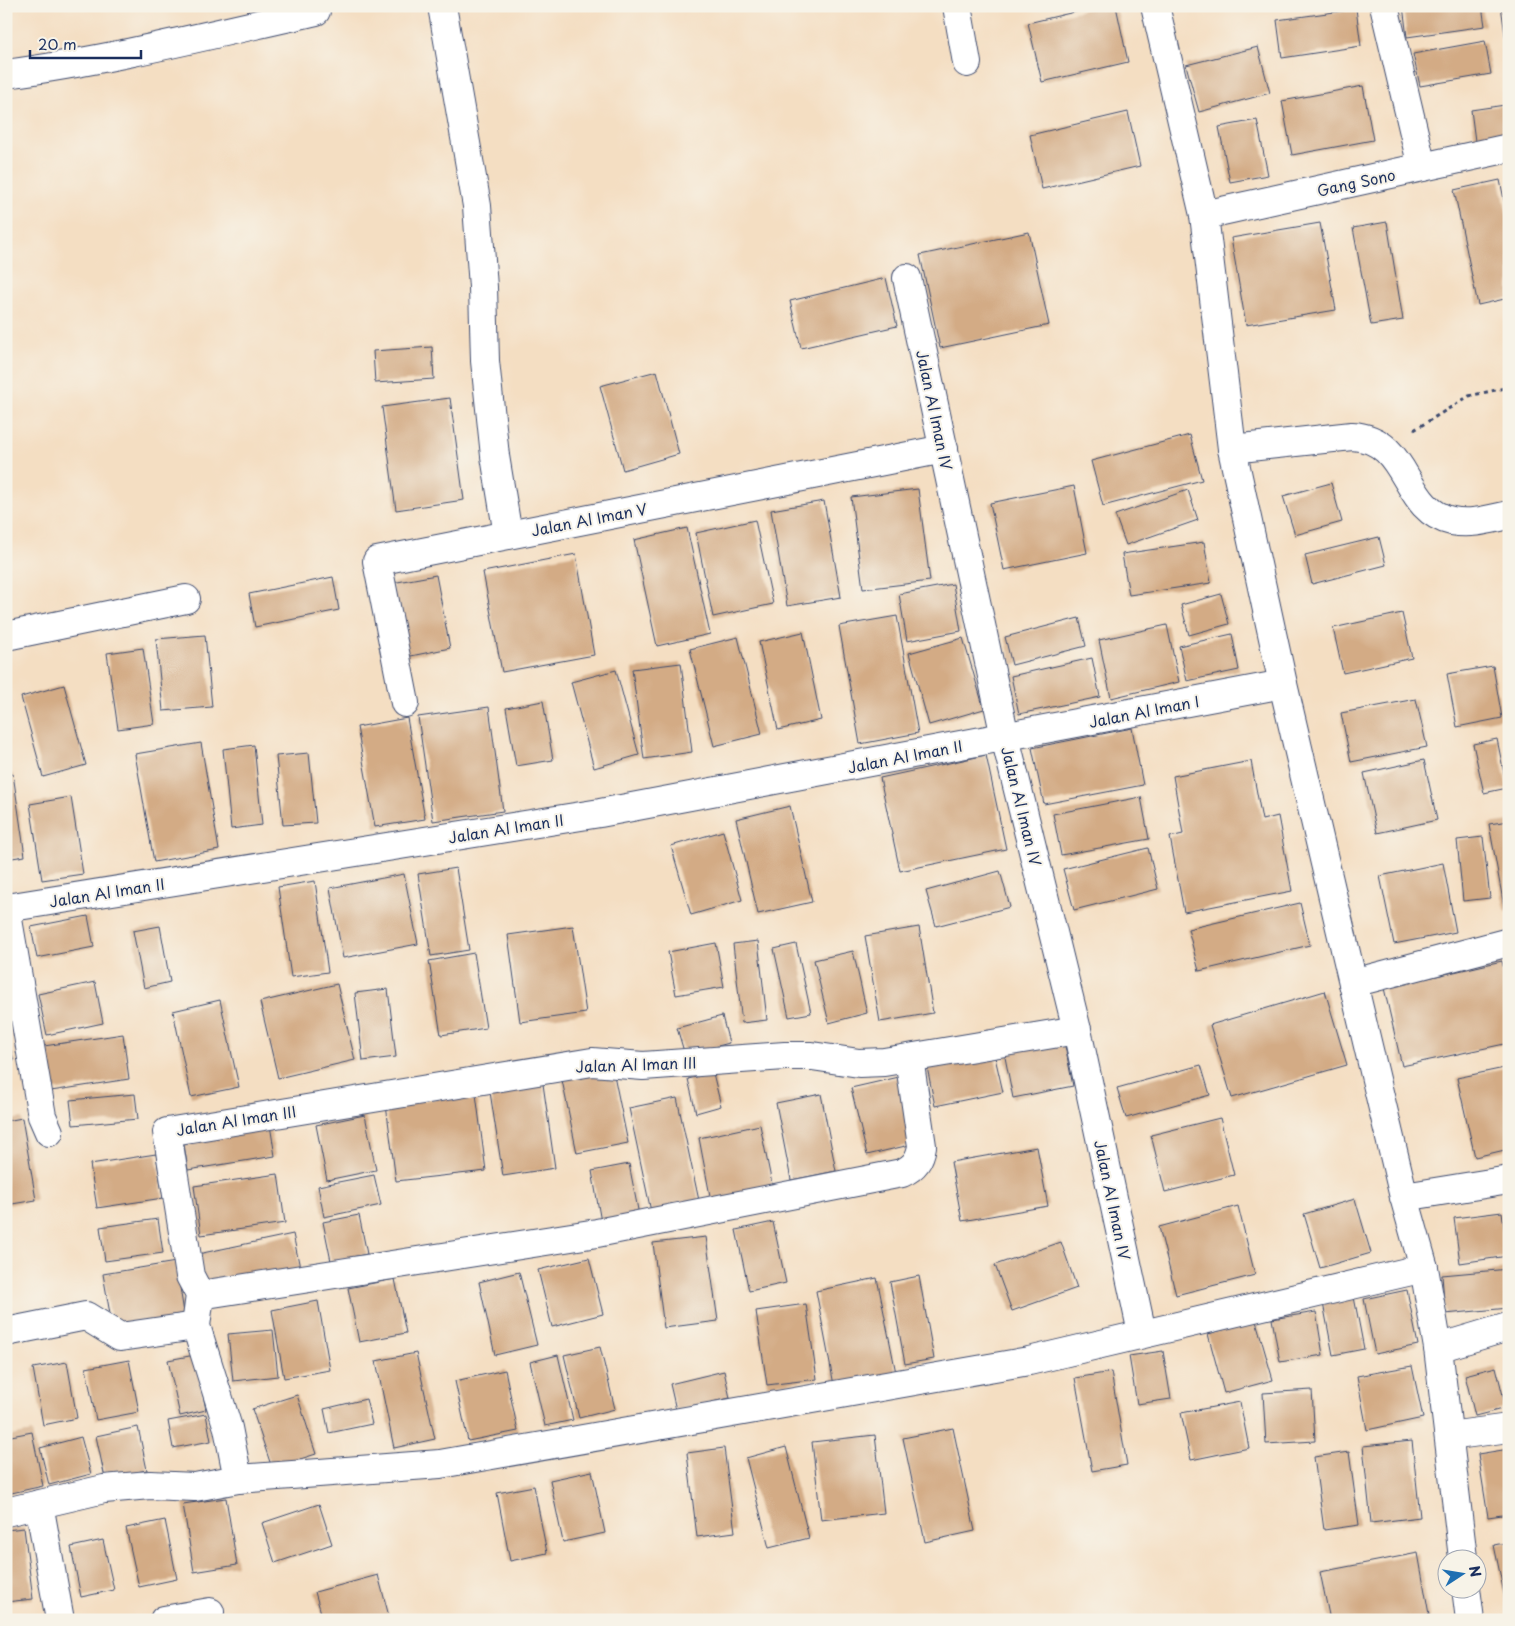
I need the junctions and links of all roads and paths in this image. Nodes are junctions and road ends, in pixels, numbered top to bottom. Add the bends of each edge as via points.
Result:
1 (442, 6) edge
2 (957, 6) edge
3 (1155, 6) edge
4 (1384, 6) edge
5 (316, 11) dead end
6 (967, 63) dead end
7 (6, 74) edge
8 (1509, 148) edge
9 (1422, 167) junction
10 (1204, 215) junction
11 (907, 278) dead end
12 (1509, 387) edge
13 (1386, 448) junction
14 (944, 449) junction
15 (1232, 449) junction
16 (1509, 515) edge
17 (508, 534) junction
18 (186, 599) dead end
19 (6, 636) edge
20 (1283, 684) junction
21 (405, 703) dead end
22 (1005, 737) junction
23 (6, 908) edge
24 (1509, 942) edge
25 (11, 968) edge
26 (1353, 983) junction
27 (1077, 1030) junction
28 (909, 1058) junction
29 (49, 1132) dead end
30 (1509, 1180) edge
31 (1404, 1197) junction
32 (1424, 1268) junction
33 (200, 1295) junction
34 (196, 1326) junction
35 (1508, 1327) edge
36 (6, 1332) edge
37 (1142, 1333) junction
38 (1438, 1348) junction
39 (1509, 1428) edge
40 (1449, 1436) junction
41 (238, 1480) junction
42 (39, 1504) junction
43 (6, 1512) edge
44 (1462, 1548) edge
45 (1467, 1598) edge
46 (210, 1612) dead end
47 (60, 1620) edge
48 (164, 1620) edge
49 (1470, 1620) edge

1 - 17 street via 477,206 484,287 485,360 495,456
2 - 6 street
3 - 10 street
4 - 9 street
5 - 7 street via 135,51
8 - 9 street, Gang Sono
9 - 10 street, Gang Sono
10 - 15 street
11 - 14 street, Jalan Al Iman IV
12 - 13 path via 1469,396
13 - 15 street via 1365,437 1352,436
13 - 16 street via 1399,464 1416,496 1440,517 1470,523
14 - 17 street, Jalan Al Iman V
14 - 22 street, Jalan Al Iman IV
15 - 20 street
17 - 21 street, Jalan Al Iman V via 377,561
18 - 19 street
20 - 22 street, Jalan Al Iman I
20 - 26 street
22 - 23 street, Jalan Al Iman II via 600,813
22 - 27 street, Jalan Al Iman IV
23 - 25 street, Jalan Al Iman II
24 - 26 street
25 - 29 street via 42,1116
26 - 31 street
27 - 28 street, Jalan Al Iman III
27 - 37 street, Jalan Al Iman IV
28 - 33 street via 922,1146 916,1163 902,1173 597,1233
28 - 33 street, Jalan Al Iman III via 859,1062 785,1056 643,1066 592,1062 167,1132 190,1276
30 - 31 street
31 - 32 street
32 - 37 street
32 - 38 street
33 - 34 street
34 - 36 street via 120,1337 86,1316
34 - 41 street via 228,1428
35 - 38 street
37 - 41 street via 1029,1361 440,1464
38 - 40 street
39 - 40 street
40 - 44 street
41 - 42 street via 195,1487 150,1485 104,1489
42 - 43 street
42 - 47 street
45 - 49 street
46 - 48 street

